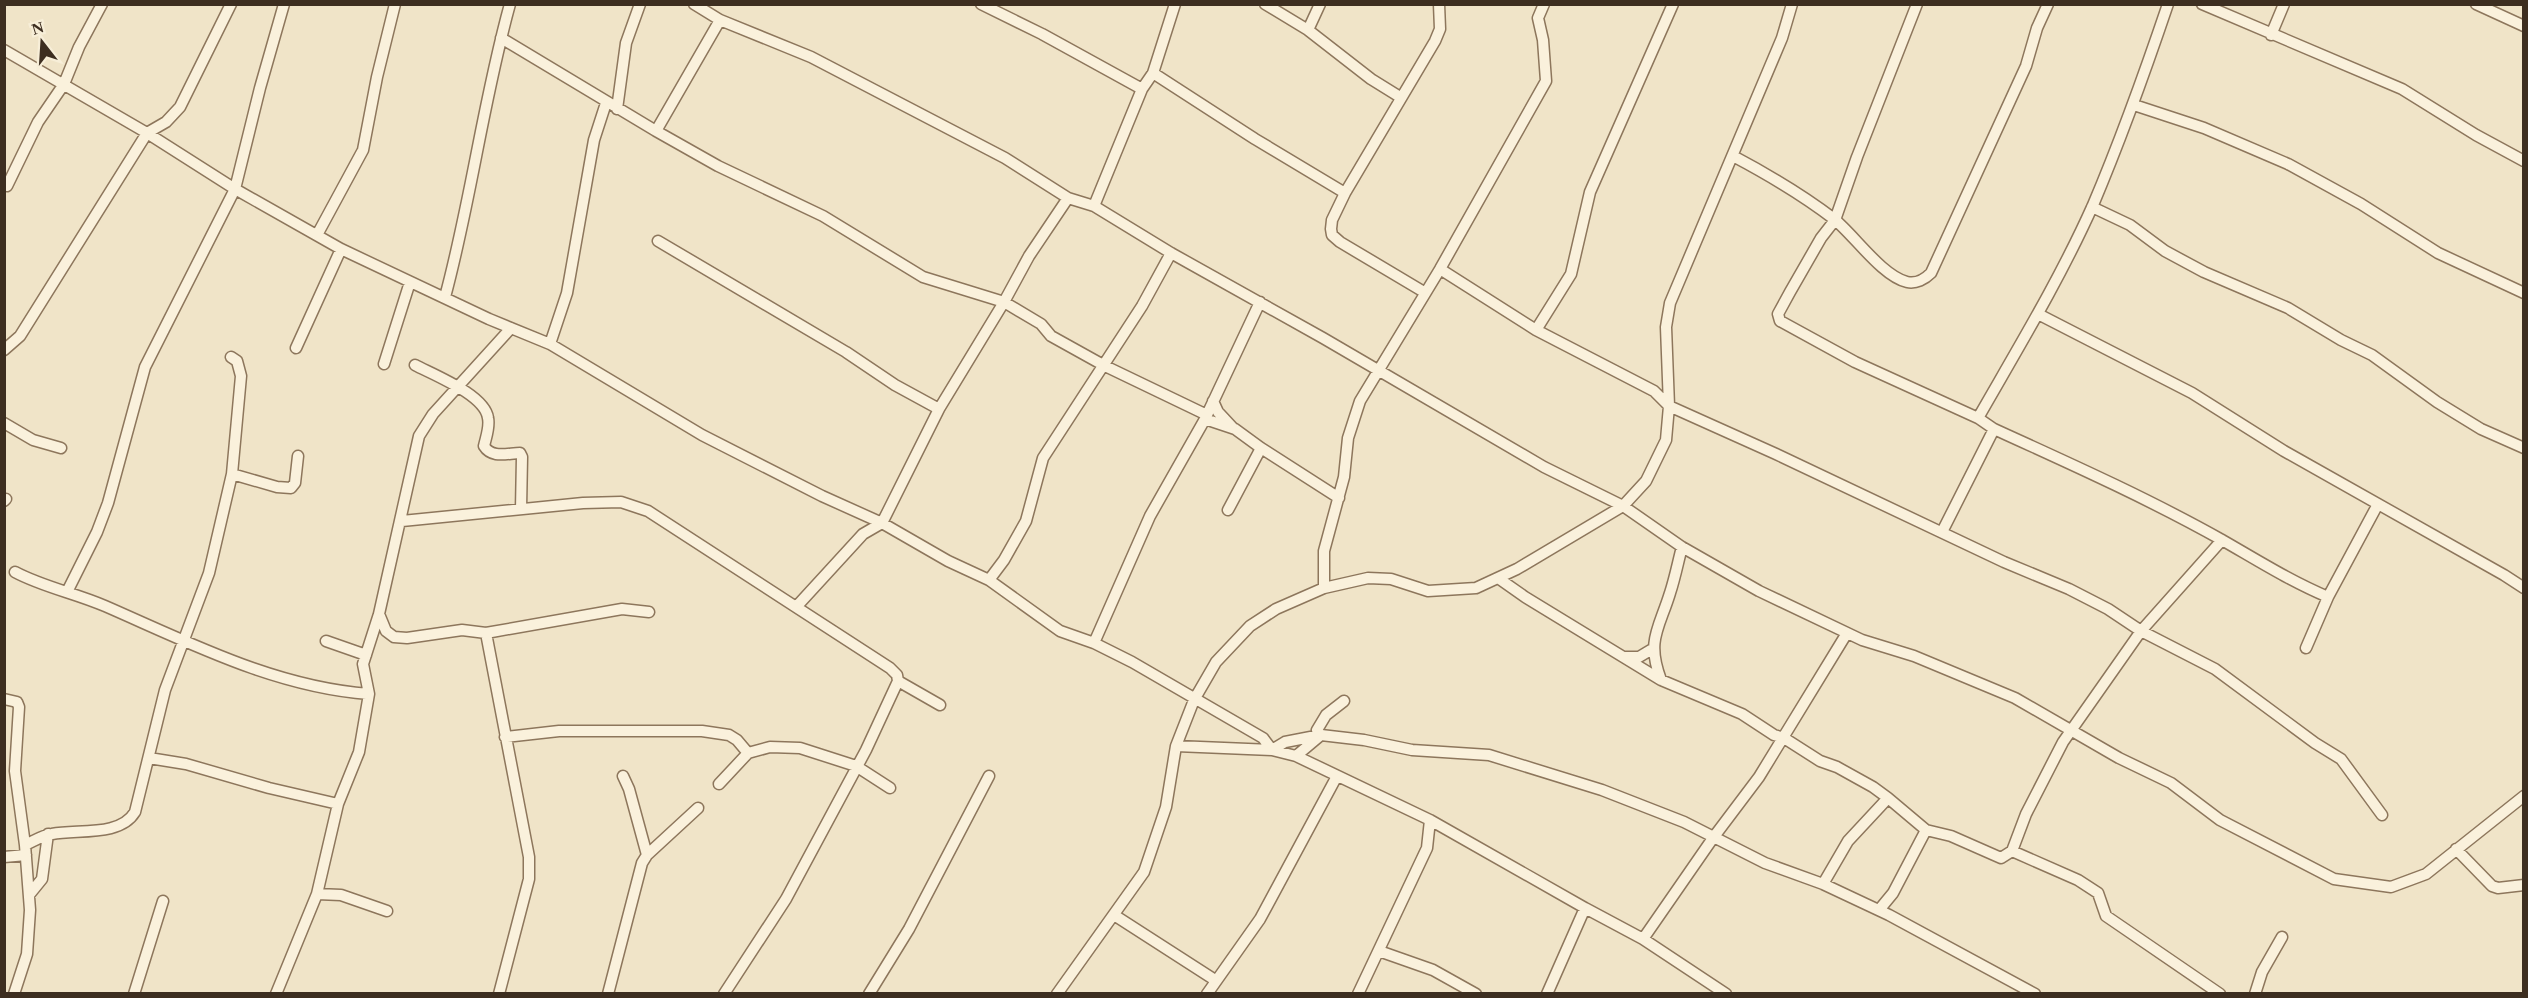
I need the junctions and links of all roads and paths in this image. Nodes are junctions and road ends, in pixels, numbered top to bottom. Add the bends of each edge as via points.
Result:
1 (102, 4) edge
2 (231, 4) edge
3 (284, 4) edge
4 (395, 4) edge
5 (510, 4) edge
6 (640, 4) edge
7 (694, 4) edge
8 (981, 4) edge
9 (1175, 4) edge
10 (1265, 4) edge
11 (1320, 4) edge
12 (1439, 4) edge
13 (1544, 4) edge
14 (1673, 4) edge
15 (1792, 4) edge
16 (1917, 4) edge
17 (2048, 4) edge
18 (2168, 4) edge
19 (2202, 4) edge
20 (2284, 4) edge
21 (2476, 4) edge
22 (720, 20) junction
23 (2523, 26) edge
24 (1308, 30) junction
25 (2271, 35) junction
26 (501, 38) junction
27 (4, 50) edge
28 (1153, 73) junction
29 (64, 84) junction
30 (1142, 89) junction
31 (1400, 97) junction
32 (606, 103) junction
33 (2134, 105) junction
34 (617, 109) junction
35 (656, 132) junction
36 (147, 133) junction
37 (1733, 156) junction
38 (2523, 161) edge
39 (7, 186) dead end
40 (235, 189) junction
41 (1345, 193) junction
42 (1068, 198) junction
43 (1094, 206) junction
44 (2092, 207) junction
45 (1835, 220) junction
46 (317, 235) junction
47 (658, 241) dead end
48 (341, 249) junction
49 (1171, 253) junction
50 (1440, 269) junction
51 (410, 282) junction
52 (1424, 292) junction
53 (2523, 293) edge
54 (445, 297) junction
55 (1004, 302) junction
56 (1260, 302) junction
57 (2038, 314) junction
58 (511, 328) junction
59 (1536, 330) junction
60 (550, 344) junction
61 (296, 348) dead end
62 (4, 350) edge
63 (231, 357) dead end
64 (384, 364) dead end
65 (415, 365) dead end
66 (1105, 366) junction
67 (1379, 371) junction
68 (457, 387) junction
69 (1213, 402) junction
70 (1669, 406) junction
71 (939, 409) junction
72 (1206, 417) junction
73 (1978, 418) junction
74 (4, 423) edge
75 (1234, 429) junction
76 (1994, 429) junction
77 (2523, 447) edge
78 (61, 448) dead end
79 (1261, 448) junction
80 (298, 456) dead end
81 (232, 474) junction
82 (1339, 498) junction
83 (2378, 504) junction
84 (1623, 506) junction
85 (521, 509) junction
86 (1228, 510) dead end
87 (402, 521) junction
88 (882, 523) junction
89 (1942, 532) junction
90 (2222, 540) junction
91 (1682, 547) junction
92 (15, 572) dead end
93 (1498, 578) junction
94 (989, 580) junction
95 (1324, 588) junction
96 (2523, 588) edge
97 (67, 592) junction
98 (2328, 597) junction
99 (796, 606) junction
100 (649, 612) dead end
101 (379, 614) junction
102 (2141, 631) junction
103 (486, 633) junction
104 (1847, 633) junction
105 (371, 637) junction
106 (394, 637) junction
107 (183, 641) junction
108 (326, 641) dead end
109 (1094, 643) junction
110 (1654, 648) junction
111 (2306, 648) dead end
112 (366, 655) junction
113 (1622, 656) junction
114 (1660, 680) junction
115 (898, 681) junction
116 (369, 694) junction
117 (4, 699) edge
118 (1194, 700) junction
119 (1344, 701) dead end
120 (940, 705) dead end
121 (2072, 730) junction
122 (1321, 735) junction
123 (505, 737) junction
124 (1784, 738) junction
125 (1176, 746) junction
126 (1272, 750) junction
127 (748, 753) junction
128 (1296, 756) junction
129 (149, 758) junction
130 (856, 766) junction
131 (623, 776) dead end
132 (989, 776) dead end
133 (1337, 776) junction
134 (719, 784) dead end
135 (890, 788) dead end
136 (2523, 795) edge
137 (1888, 798) junction
138 (338, 804) junction
139 (698, 808) dead end
140 (2382, 815) dead end
141 (1430, 820) junction
142 (1926, 830) junction
143 (48, 834) junction
144 (1713, 838) junction
145 (2456, 849) junction
146 (26, 850) junction
147 (2012, 851) junction
148 (647, 855) junction
149 (4, 857) edge
150 (1823, 884) junction
151 (2523, 885) edge
152 (317, 894) junction
153 (29, 895) junction
154 (163, 901) dead end
155 (1585, 908) junction
156 (1879, 910) junction
157 (387, 911) dead end
158 (1114, 915) junction
159 (2282, 936) dead end
160 (1643, 939) junction
161 (1379, 951) junction
162 (1215, 980) junction
163 (280, 992) edge
164 (14, 993) edge
165 (134, 993) edge
166 (499, 993) edge
167 (608, 993) edge
168 (724, 993) edge
169 (869, 993) edge
170 (1057, 993) edge
171 (1207, 993) edge
172 (1358, 993) edge
173 (1476, 993) edge
174 (1547, 993) edge
175 (1726, 993) edge
176 (2036, 993) edge
177 (2220, 993) edge
178 (2255, 993) edge

1 - 29 street
2 - 36 street via 180,107 166,122
3 - 40 street
4 - 46 street via 363,150
5 - 26 street
6 - 34 street via 626,43
7 - 22 street
8 - 30 street
9 - 28 street
10 - 24 street
11 - 24 street
12 - 31 street via 1440,29 1435,41
13 - 50 street via 1538,18 1546,81
14 - 59 street via 1590,192 1571,274
15 - 37 street
16 - 45 street
17 - 45 street via 2026,66 1931,273 1905,282 1871,258
18 - 33 street
19 - 25 street
20 - 25 street
21 - 23 street
22 - 35 street
22 - 42 street via 812,57 1005,158
24 - 31 street
25 - 38 street via 2402,89
26 - 32 street
26 - 54 street
27 - 29 street
28 - 30 street
28 - 41 street
29 - 36 street
29 - 39 street via 38,122
30 - 43 street
31 - 41 street
32 - 34 street
32 - 60 street via 594,140 567,293
33 - 44 street
33 - 53 street via 2204,128 2288,164 2438,253
34 - 35 street
35 - 55 street via 823,216 923,277
36 - 40 street
36 - 62 street via 20,336
37 - 45 street
37 - 70 street via 1670,303 1666,327
40 - 46 street
40 - 97 street via 145,367 108,503
41 - 52 street via 1332,220 1332,235
42 - 43 street
42 - 55 street
43 - 49 street
44 - 57 street
44 - 77 street via 2130,225 2165,251 2204,272 2288,308 2372,355 2481,429
45 - 73 street via 1778,314 1780,321 1855,362
46 - 48 street
47 - 71 street
48 - 51 street
48 - 61 street
49 - 56 street
49 - 66 street
50 - 52 street
50 - 59 street
51 - 54 street
51 - 64 street
52 - 67 street
54 - 58 street
55 - 66 street via 1041,324 1051,336
55 - 71 street
56 - 67 street
56 - 69 street
57 - 73 street
57 - 83 street via 2192,393
58 - 60 street
58 - 68 street
59 - 70 street via 1654,391
60 - 88 street via 702,435
63 - 81 street via 237,361 241,376
65 - 68 street
66 - 72 street
66 - 94 street via 1043,458 1026,521
67 - 82 street via 1360,402 1348,438
67 - 84 street via 1544,467
68 - 85 street via 481,404 489,417 484,446 487,451 522,456
68 - 87 street via 419,436
69 - 72 street
69 - 75 street
70 - 84 street via 1666,440 1646,481
70 - 89 street
71 - 88 street
72 - 75 street
72 - 109 street via 1150,516
73 - 76 street
74 - 78 street via 33,440
75 - 79 street
76 - 89 street
76 - 90 street via 2111,482
79 - 82 street
79 - 86 street
80 - 81 street via 291,488
81 - 107 street via 209,573
82 - 95 street via 1324,551
83 - 96 street
83 - 98 street
84 - 91 street
84 - 93 street
85 - 87 street
85 - 99 street via 605,502 636,507
87 - 101 street
88 - 94 street
88 - 99 street via 863,534
89 - 102 street via 2069,589
90 - 98 street via 2261,565
90 - 102 street
91 - 104 street via 1759,591
91 - 110 street
92 - 97 street
93 - 95 street via 1476,588 1428,591 1391,579 1368,578
93 - 113 street
94 - 109 street via 1060,631
95 - 118 street via 1276,609 1250,626 1216,662
97 - 107 street
98 - 111 street
99 - 115 street via 890,668
100 - 103 street via 622,609
101 - 105 street
101 - 106 street via 386,631
102 - 121 street
102 - 140 street via 2215,669 2341,759
103 - 106 street via 462,630 407,639
103 - 123 street
104 - 121 street via 2014,698
104 - 124 street
105 - 106 street
105 - 112 street
107 - 116 street via 274,676 333,692
107 - 129 street via 165,690
108 - 112 street
109 - 118 street
110 - 113 street via 1639,657
110 - 114 street
112 - 116 street via 363,664
113 - 114 street
114 - 124 street via 1742,714
115 - 120 street
115 - 130 street
116 - 138 street via 359,752
117 - 146 street via 19,707 15,771
118 - 125 street
118 - 126 street via 1263,738
119 - 122 street via 1319,724 1317,730
121 - 145 street via 2171,783 2220,820 2334,879 2391,887 2426,874
121 - 147 street via 2026,814
122 - 126 street via 1285,742
122 - 128 street
122 - 144 street via 1412,750 1489,755 1602,790 1684,822
123 - 127 street via 559,731 702,731 729,735
123 - 166 street via 527,838 529,879
124 - 137 street
124 - 144 street via 1760,777
125 - 126 street
125 - 158 street via 1166,807 1144,872
126 - 128 street
127 - 130 street via 770,747 800,748
127 - 134 street
128 - 133 street
129 - 138 street
129 - 143 street via 129,822 103,829
130 - 135 street
130 - 168 street via 786,899
131 - 148 street
132 - 169 street via 909,929
133 - 141 street
133 - 162 street via 1260,919
136 - 145 street
137 - 142 street
137 - 150 street via 1848,841
138 - 152 street
139 - 148 street
141 - 155 street
141 - 161 street via 1427,848
142 - 147 street via 1951,836 2001,858
142 - 156 street via 1893,893
143 - 146 street
143 - 153 street via 42,879
144 - 150 street via 1765,864
144 - 160 street
145 - 151 street via 2492,886
146 - 149 street
146 - 153 street
147 - 177 street via 2098,893 2106,916
148 - 167 street
150 - 156 street
152 - 157 street via 341,895
152 - 163 street
153 - 164 street via 27,954
154 - 165 street
155 - 160 street
155 - 174 street
156 - 176 street
158 - 162 street
158 - 170 street
159 - 178 street
160 - 175 street
161 - 172 street
161 - 173 street via 1433,970
162 - 171 street

